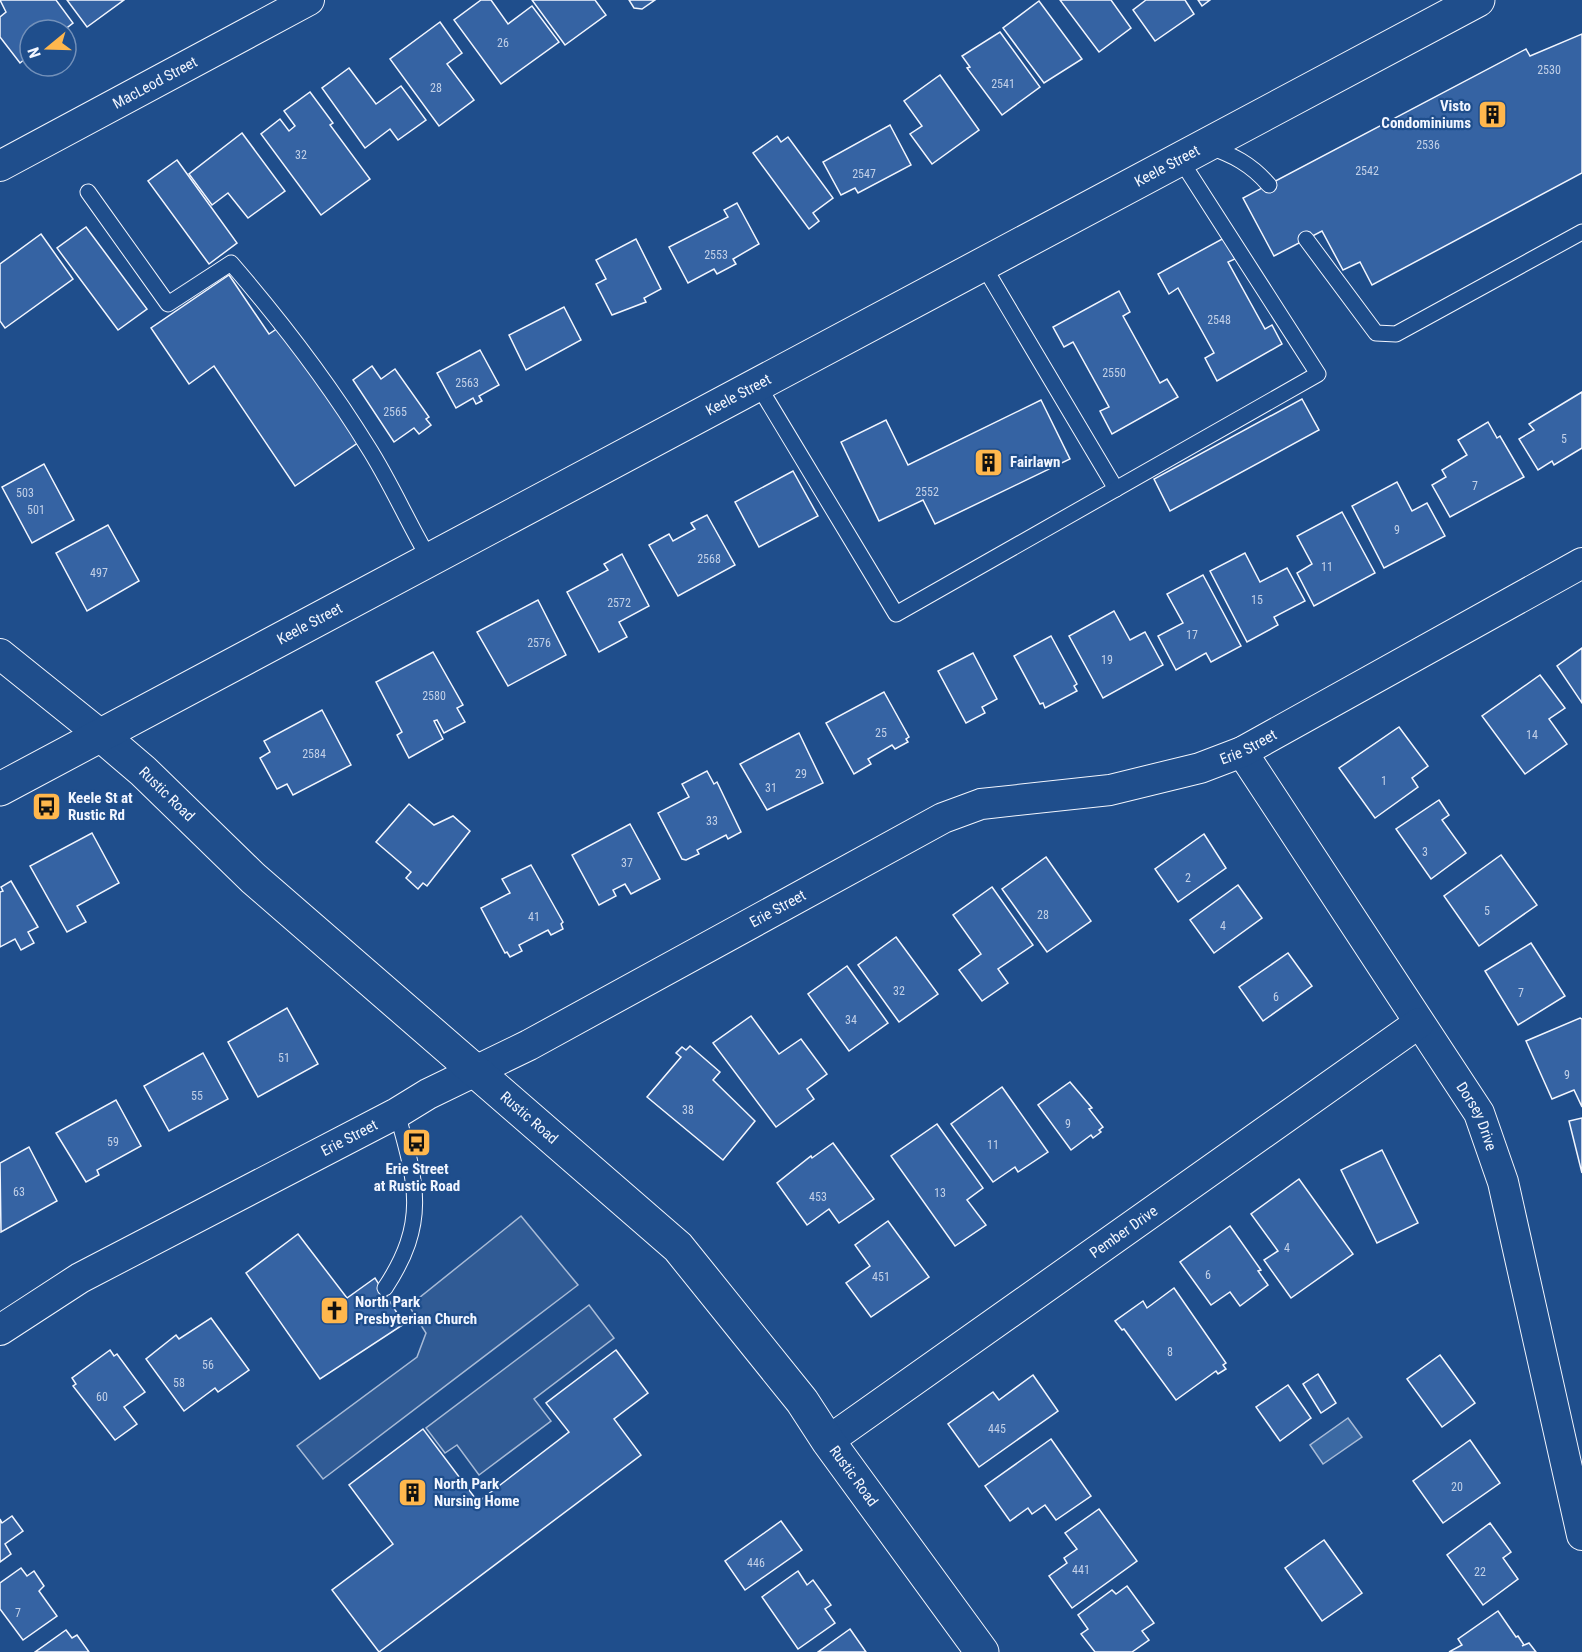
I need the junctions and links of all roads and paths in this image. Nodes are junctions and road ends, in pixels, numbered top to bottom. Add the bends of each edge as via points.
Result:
1 (309, 0) edge
2 (1478, 0) edge
3 (1193, 152) junction
4 (0, 166) edge
5 (1269, 186) dead end
6 (88, 192) dead end
7 (1582, 232) edge
8 (1306, 239) dead end
9 (983, 265) junction
10 (758, 385) junction
11 (1116, 489) junction
12 (430, 560) junction
13 (1582, 563) edge
14 (0, 654) edge
15 (102, 736) junction
16 (1242, 752) junction
17 (0, 789) edge
18 (1419, 1023) junction
19 (476, 1073) junction
20 (397, 1113) junction
21 (385, 1288) dead end
22 (0, 1330) edge
23 (1570, 1428) edge
24 (828, 1441) junction
25 (1582, 1535) edge
26 (982, 1652) edge

1 - 4 street, MacLeod Street
2 - 3 main road, Keele Street
3 - 5 lane via 1234,155 1255,168
3 - 9 main road, Keele Street
3 - 11 lane via 1318,374
6 - 12 lane via 168,304 231,263 275,314 369,448
7 - 8 lane via 1396,334 1376,333
9 - 10 main road, Keele Street
9 - 11 lane
10 - 11 lane via 896,614
10 - 12 main road, Keele Street
12 - 15 main road, Keele Street
13 - 16 street, Erie Street
14 - 15 street, Rustic Road
15 - 17 main road, Keele Street
15 - 19 main road, Rustic Road via 254,878
16 - 18 street, Dorsey Drive
16 - 19 street, Erie Street via 1132,786 981,804 943,818
18 - 23 street, Dorsey Drive via 1479,1113 1503,1182
18 - 24 street, Pember Drive
19 - 20 street, Erie Street
19 - 24 main road, Rustic Road via 678,1247 802,1401
20 - 21 lane via 414,1175 415,1221 404,1260
20 - 22 street, Erie Street via 81,1278
23 - 25 street, Dorsey Drive
24 - 26 main road, Rustic Road

